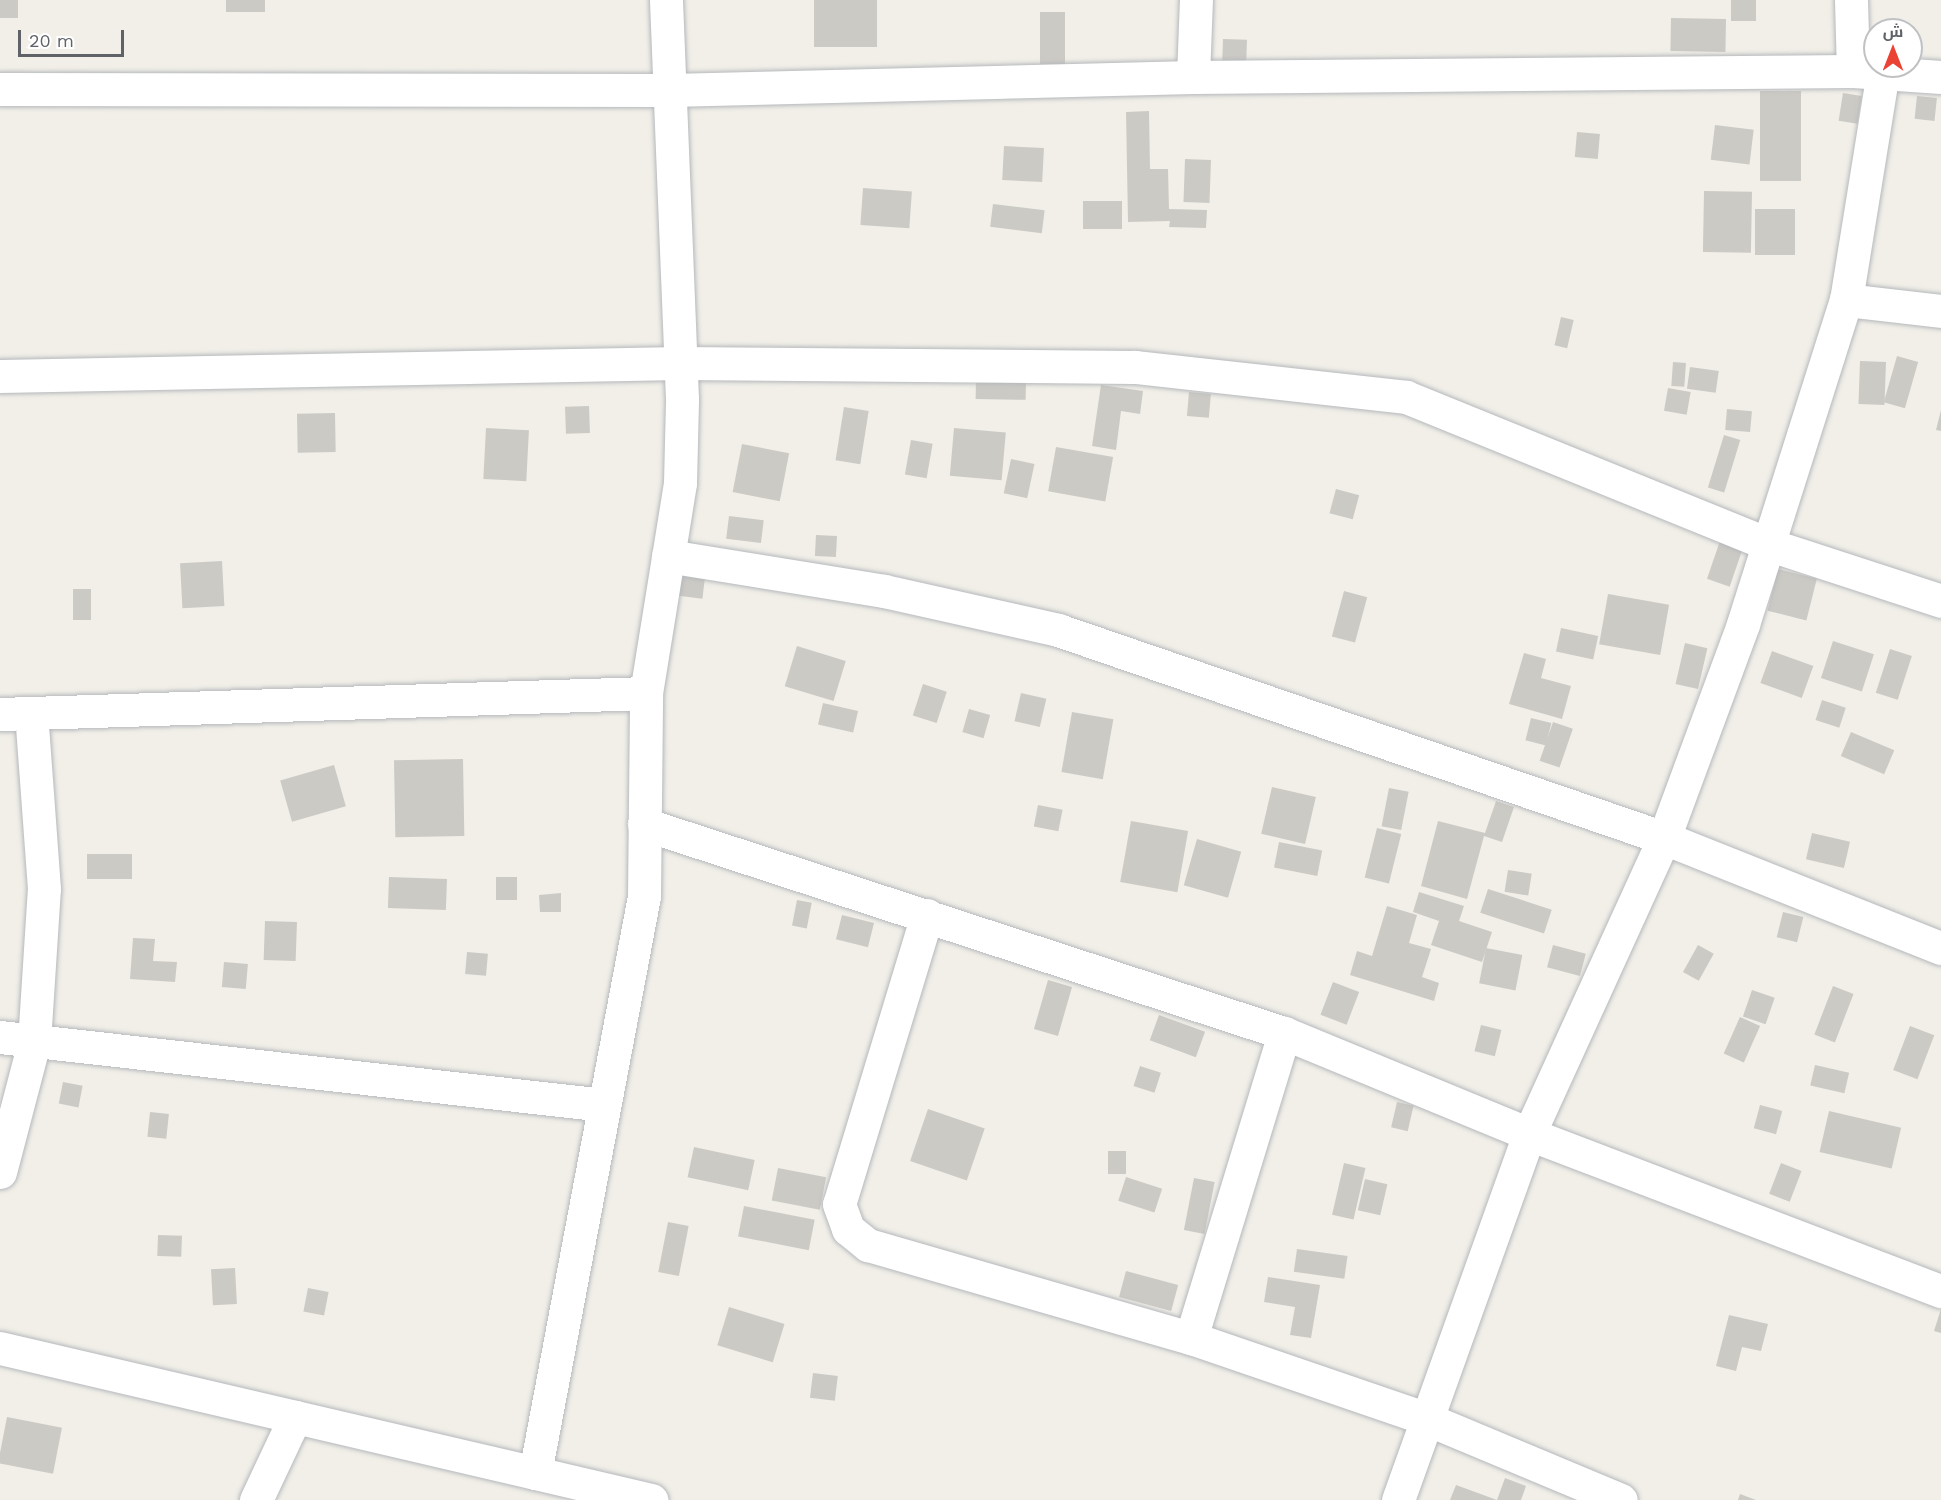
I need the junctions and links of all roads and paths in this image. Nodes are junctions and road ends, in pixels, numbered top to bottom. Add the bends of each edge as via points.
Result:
1 (666, 0) edge
2 (1196, 0) edge
3 (1851, 0) edge
4 (1863, 52) edge
5 (1863, 74) edge
6 (1923, 76) edge
7 (1193, 77) junction
8 (1941, 77) edge
9 (1868, 78) edge
10 (0, 89) edge
11 (670, 90) junction
12 (1846, 300) junction
13 (1941, 311) edge
14 (680, 363) junction
15 (0, 376) edge
16 (1770, 545) junction
17 (668, 556) junction
18 (1941, 601) edge
19 (646, 693) junction
20 (16, 713) edge
21 (644, 824) junction
22 (1664, 838) junction
23 (927, 915) junction
24 (1941, 948) edge
25 (1284, 1033) junction
26 (0, 1037) edge
27 (34, 1042) junction
28 (604, 1105) junction
29 (1529, 1134) junction
30 (0, 1172) edge
31 (1941, 1291) edge
32 (1191, 1338) junction
33 (0, 1348) edge
34 (294, 1417) junction
35 (1427, 1419) junction
36 (535, 1473) junction
37 (256, 1500) edge
38 (651, 1500) edge
39 (1398, 1500) edge
40 (1621, 1500) edge

1 - 11 street
2 - 7 street
3 - 4 street
5 - 7 street
6 - 8 street
7 - 11 street
9 - 12 street
10 - 11 street
11 - 14 street
12 - 13 street
12 - 16 street
14 - 15 street
14 - 16 street via 1135,367 1406,397
14 - 17 street via 680,483
16 - 18 street
16 - 22 street
17 - 19 street
17 - 22 street via 884,591 1058,630
19 - 20 street
19 - 21 street
20 - 27 street via 44,889
21 - 23 street
21 - 28 street via 644,896
22 - 24 street
22 - 29 street
23 - 25 street
23 - 32 street via 839,1204 848,1229 868,1245
25 - 29 street
25 - 32 street
26 - 27 street
27 - 28 street
27 - 30 street
28 - 36 street
29 - 31 street
29 - 35 street
32 - 35 street
33 - 34 street
34 - 36 street
34 - 37 street
35 - 39 street
35 - 40 street
36 - 38 street

